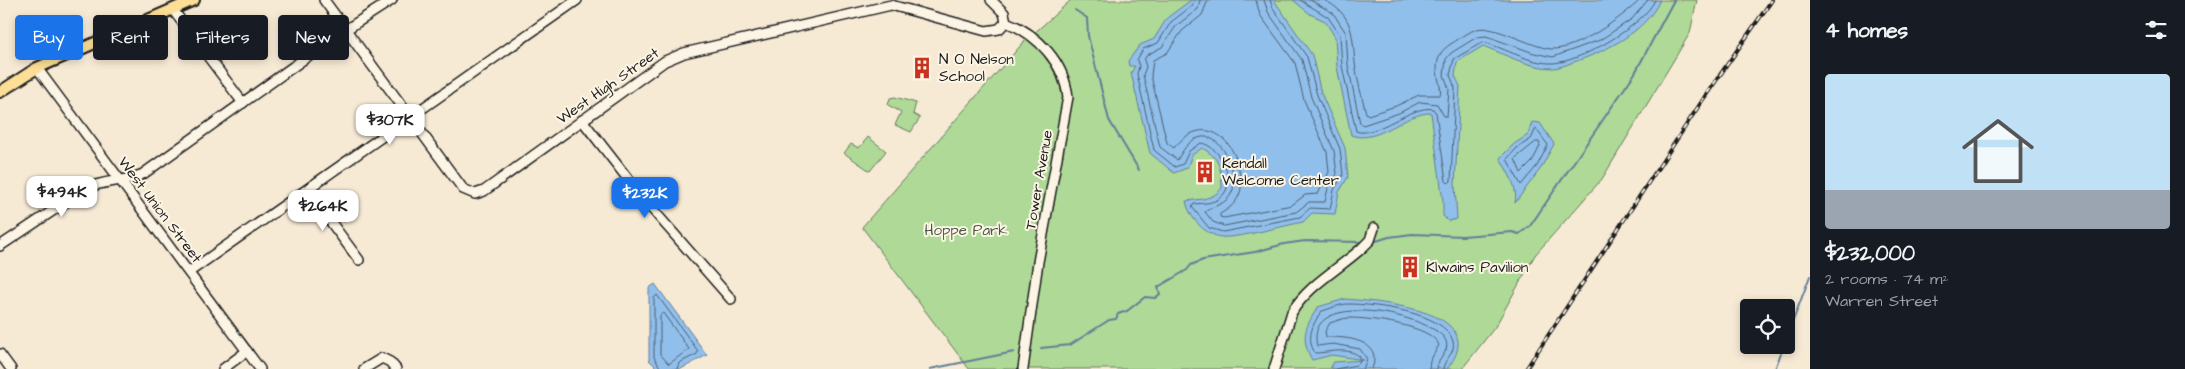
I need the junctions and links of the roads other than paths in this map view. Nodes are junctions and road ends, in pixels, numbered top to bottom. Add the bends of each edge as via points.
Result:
1 (194, 0) edge
2 (324, 0) edge
3 (392, 0) edge
4 (577, 0) edge
5 (991, 0) edge
6 (173, 10) junction
7 (335, 15) edge
8 (1006, 22) junction
9 (349, 27) edge
10 (349, 34) edge
11 (302, 60) edge
12 (37, 68) junction
13 (0, 92) edge
14 (243, 103) junction
15 (410, 118) junction
16 (582, 120) junction
17 (120, 180) junction
18 (307, 190) junction
19 (1374, 228) dead end
20 (0, 246) edge
21 (359, 260) dead end
22 (189, 272) junction
23 (731, 300) dead end
24 (247, 351) junction
25 (0, 354) edge
26 (11, 369) edge
27 (223, 369) edge
28 (260, 369) edge
29 (364, 369) edge
30 (396, 369) edge
31 (1023, 369) edge
32 (1274, 369) edge

1 - 6 main road
2 - 7 street
3 - 9 street
4 - 15 street
5 - 8 street via 1004,13
6 - 12 main road
6 - 14 street
8 - 16 street, West High Street via 999,28 986,30 901,6 882,6 675,56
8 - 31 street, Tower Avenue via 1020,28 1052,56 1062,71 1068,97 1038,262
10 - 15 street
11 - 14 street
12 - 13 main road
12 - 17 street, West Union Street
14 - 17 street via 143,174
15 - 16 street, West High Street via 462,189 470,193 484,191
15 - 18 street
16 - 23 street via 641,196
17 - 20 street via 87,188
17 - 22 street, West Union Street
18 - 21 street
18 - 22 street
19 - 32 street via 1370,240 1362,248 1296,304
22 - 24 street, West Union Street
24 - 27 street
24 - 28 street, West Union Street
25 - 26 street
29 - 30 street via 382,358

